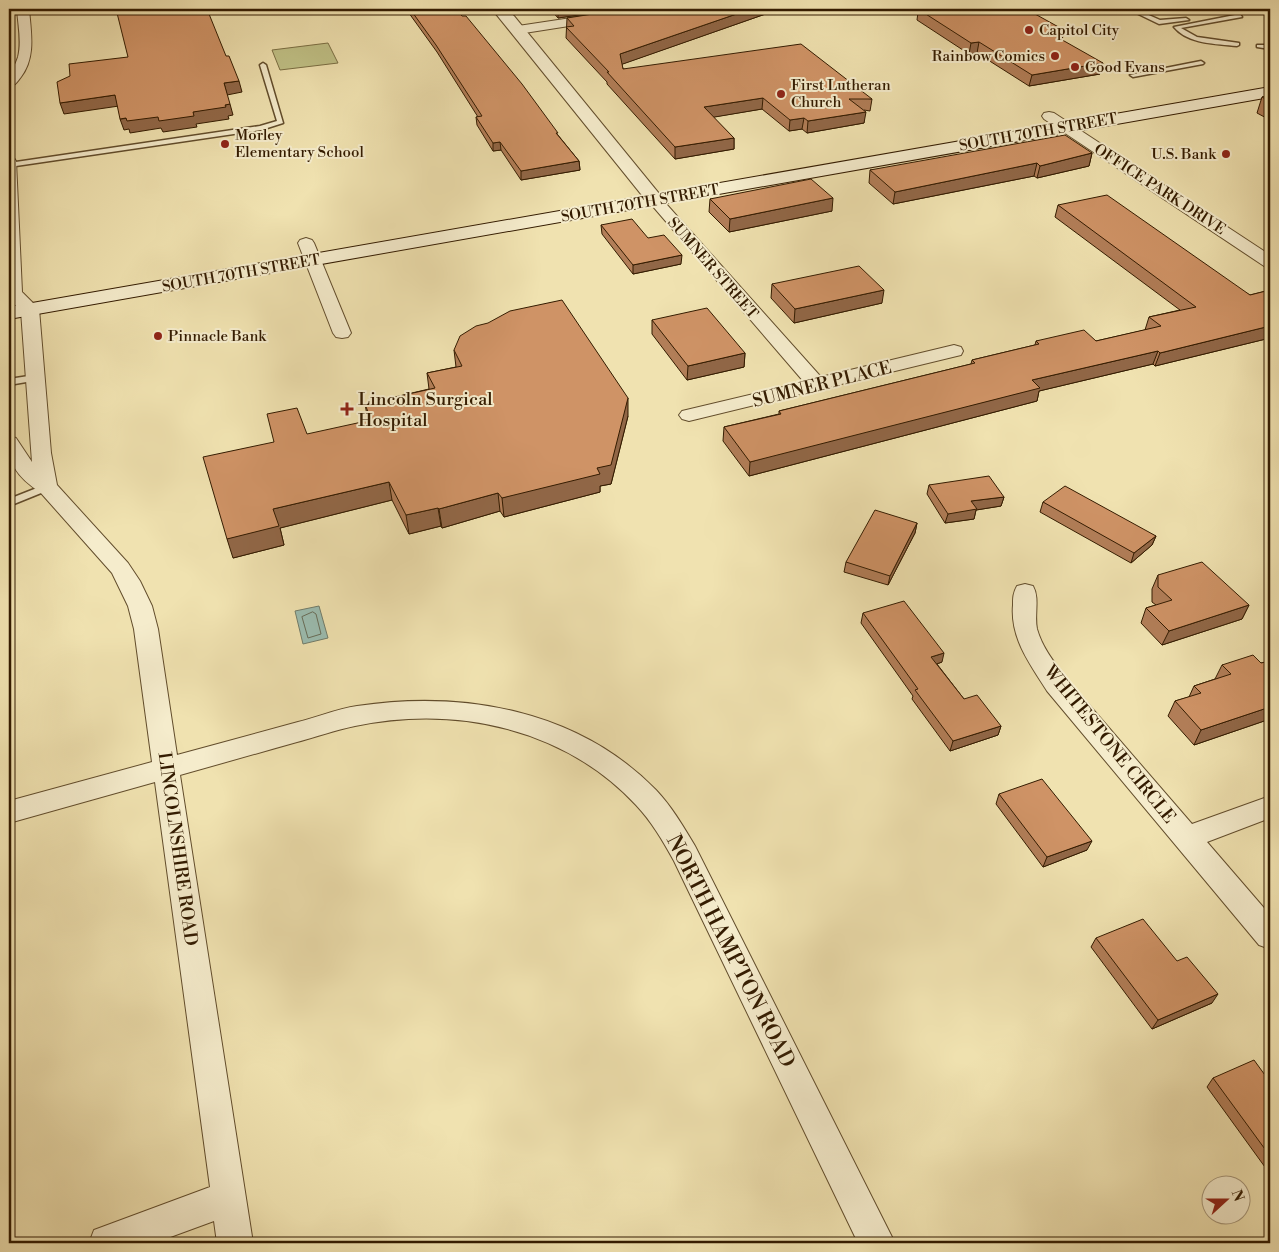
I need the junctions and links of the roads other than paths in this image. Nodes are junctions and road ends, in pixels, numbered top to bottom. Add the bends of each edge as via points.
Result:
1 (23, 9) edge
2 (499, 9) edge
3 (652, 9) edge
4 (1131, 9) edge
5 (1232, 12) dead end
6 (1240, 16) dead end
7 (518, 30) junction
8 (1237, 44) dead end
9 (1260, 46) dead end
10 (1270, 47) edge
11 (1201, 63) dead end
12 (263, 65) dead end
13 (1132, 75) dead end
14 (1270, 77) edge
15 (9, 83) edge
16 (1270, 92) edge
17 (1049, 116) junction
18 (1066, 127) junction
19 (9, 161) edge
20 (9, 165) edge
21 (643, 186) junction
22 (655, 200) junction
23 (481, 213) dead end
24 (325, 240) dead end
25 (306, 243) junction
26 (288, 246) dead end
27 (312, 260) junction
28 (1270, 262) edge
29 (32, 291) dead end
30 (10, 296) edge
31 (30, 309) junction
32 (9, 313) edge
33 (342, 333) dead end
34 (954, 351) dead end
35 (35, 378) junction
36 (9, 382) edge
37 (817, 385) junction
38 (689, 415) dead end
39 (9, 442) edge
40 (47, 487) junction
41 (9, 503) edge
42 (1025, 592) dead end
43 (166, 768) junction
44 (1270, 807) edge
45 (9, 812) edge
46 (1186, 838) junction
47 (1270, 936) edge
48 (228, 1198) junction
49 (107, 1243) edge
50 (235, 1243) edge
51 (877, 1243) edge

1 - 15 street via 26,52 23,65
2 - 7 main road, SUMNER STREET
3 - 7 street
4 - 5 lane via 1163,22
6 - 8 lane via 1177,27 1207,41
7 - 21 main road, SUMNER STREET
9 - 10 lane
11 - 13 lane
12 - 20 lane via 281,122 261,128
14 - 17 main road, SOUTH 70TH STREET
16 - 18 main road, SOUTH 70TH STREET
17 - 18 street, OFFICE PARK DRIVE
17 - 21 main road, SOUTH 70TH STREET
18 - 22 main road, SOUTH 70TH STREET
18 - 28 street, OFFICE PARK DRIVE
19 - 20 street
20 - 30 street
21 - 22 main road, SUMNER STREET
21 - 23 main road, SOUTH 70TH STREET
22 - 27 main road, SOUTH 70TH STREET
22 - 37 street, SUMNER STREET
24 - 25 main road, SOUTH 70TH STREET
25 - 26 main road, SOUTH 70TH STREET
25 - 27 street
27 - 31 main road, SOUTH 70TH STREET
27 - 33 street
29 - 30 main road
30 - 31 street
31 - 32 main road, SOUTH 70TH STREET
31 - 35 street
34 - 37 street, SUMNER PLACE
35 - 36 lane
35 - 40 street
37 - 38 street, SUMNER PLACE
39 - 40 street, LINCOLNSHIRE ROAD via 32,477
40 - 41 lane
40 - 43 street, LINCOLNSHIRE ROAD via 120,568 135,592 146,629
42 - 46 street, WHITESTONE CIRCLE via 1024,622 1030,640 1056,684
43 - 45 street, NORTH HAMPTON ROAD
43 - 48 street, LINCOLNSHIRE ROAD
43 - 51 street, NORTH HAMPTON ROAD via 355,716 406,710 455,710 494,715 539,728 574,743 607,763 635,786 666,822 686,854
44 - 46 street
46 - 47 street, WHITESTONE CIRCLE
48 - 49 street
48 - 50 street, LINCOLNSHIRE ROAD

